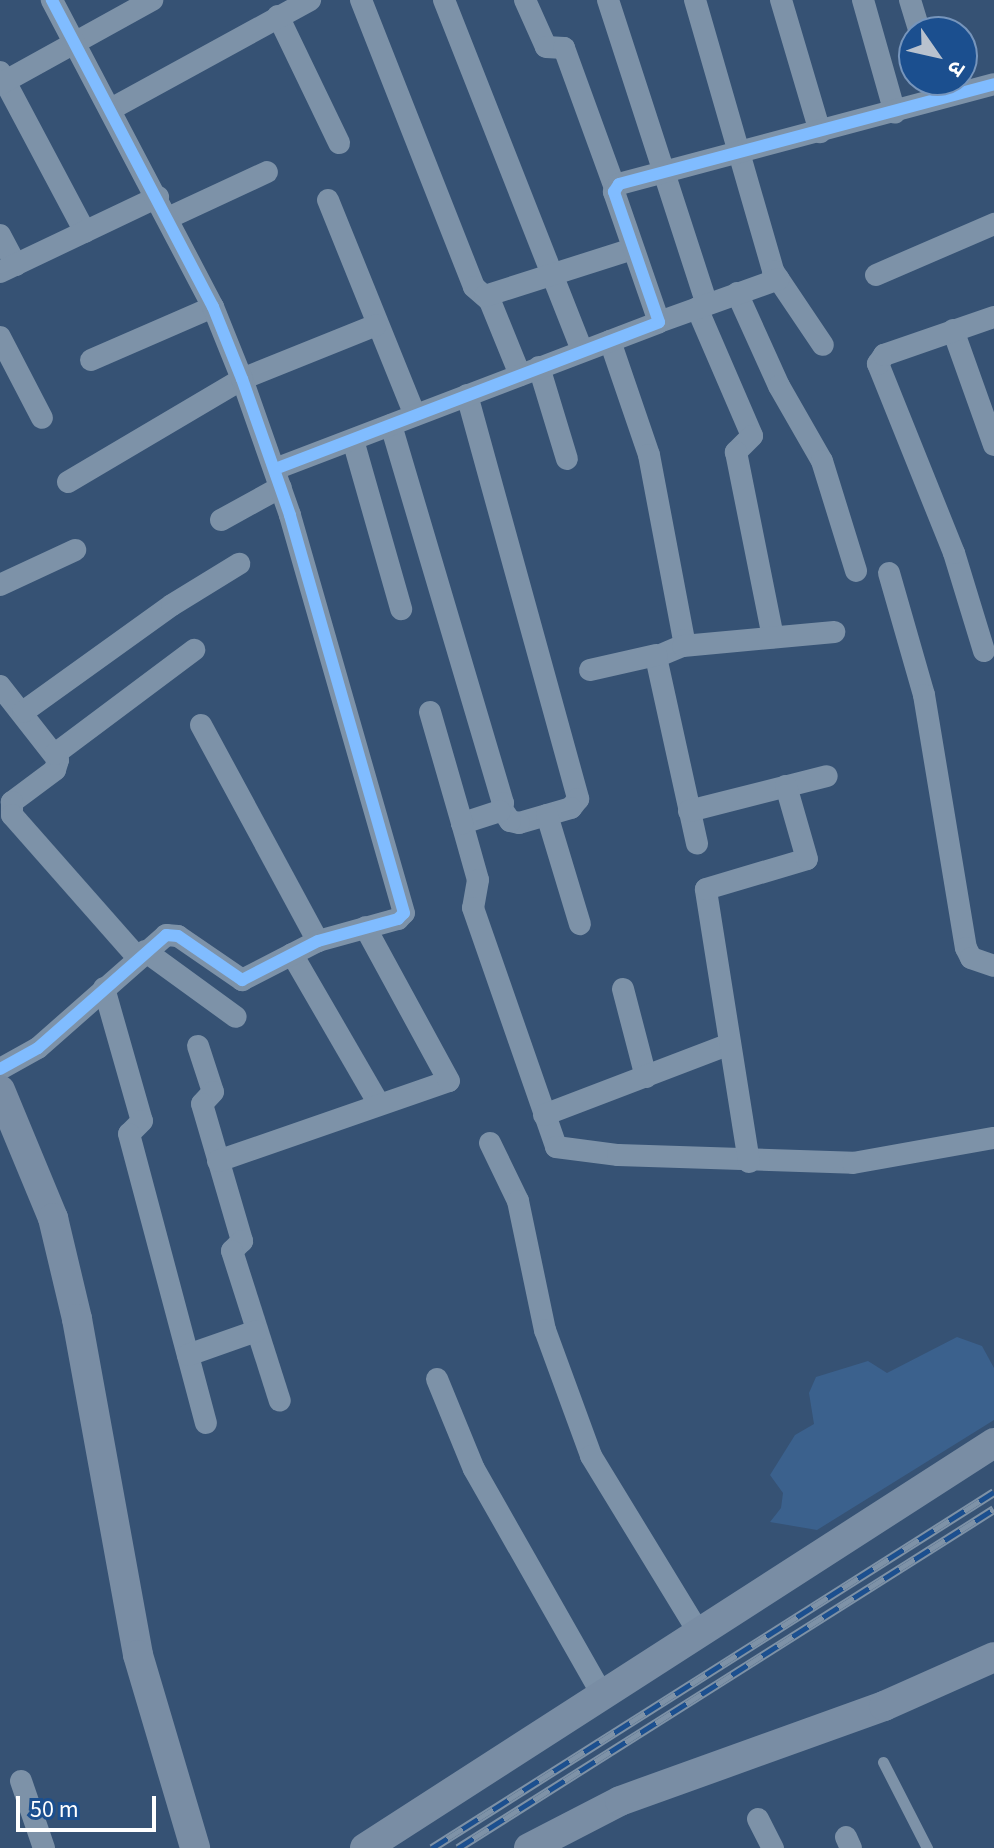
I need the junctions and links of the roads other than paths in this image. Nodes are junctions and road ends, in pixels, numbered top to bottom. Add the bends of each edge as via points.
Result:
1 (52, 0) edge
2 (152, 0) edge
3 (310, 0) edge
4 (361, 0) edge
5 (444, 0) edge
6 (525, 0) edge
7 (608, 0) edge
8 (695, 0) edge
9 (781, 0) edge
10 (863, 0) edge
11 (278, 16) junction
12 (76, 43) junction
13 (2, 79) edge
14 (927, 96) edge
15 (111, 109) junction
16 (895, 113) junction
17 (820, 132) junction
18 (339, 143) dead end
19 (739, 151) junction
20 (267, 172) dead end
21 (662, 172) junction
22 (615, 188) junction
23 (158, 197) junction
24 (328, 200) dead end
25 (168, 218) junction
26 (994, 224) edge
27 (85, 232) junction
28 (0, 235) edge
29 (632, 249) junction
30 (8, 269) edge
31 (551, 273) junction
32 (876, 275) dead end
33 (779, 279) junction
34 (737, 293) junction
35 (485, 296) junction
36 (702, 306) junction
37 (213, 307) junction
38 (994, 317) edge
39 (659, 322) junction
40 (376, 325) junction
41 (953, 330) junction
42 (0, 337) edge
43 (610, 341) junction
44 (823, 345) dead end
45 (582, 350) junction
46 (5, 360) edge
47 (91, 360) dead end
48 (530, 371) junction
49 (242, 379) junction
50 (467, 395) junction
51 (415, 415) junction
52 (42, 418) dead end
53 (391, 425) junction
54 (353, 440) junction
55 (994, 445) edge
56 (567, 459) dead end
57 (278, 478) junction
58 (68, 482) dead end
59 (221, 520) dead end
60 (75, 550) dead end
61 (239, 564) dead end
62 (856, 571) dead end
63 (889, 573) dead end
64 (0, 585) edge
65 (401, 609) dead end
66 (834, 632) dead end
67 (773, 637) junction
68 (683, 646) junction
69 (194, 650) dead end
70 (984, 651) dead end
71 (656, 655) junction
72 (590, 670) dead end
73 (0, 686) edge
74 (23, 712) junction
75 (430, 712) dead end
76 (201, 725) dead end
77 (55, 754) junction
78 (827, 776) dead end
79 (786, 786) junction
80 (502, 809) junction
81 (689, 811) junction
82 (547, 815) junction
83 (462, 823) junction
84 (697, 844) dead end
85 (580, 924) dead end
86 (365, 927) junction
87 (318, 941) junction
88 (142, 954) junction
89 (292, 954) junction
90 (994, 966) edge
91 (104, 988) junction
92 (623, 989) dead end
93 (236, 1017) dead end
94 (730, 1044) junction
95 (198, 1046) dead end
96 (0, 1069) edge
97 (646, 1077) junction
98 (0, 1090) edge
99 (379, 1104) junction
100 (544, 1115) junction
101 (994, 1138) edge
102 (490, 1143) dead end
103 (218, 1161) junction
104 (749, 1162) junction
105 (256, 1331) junction
106 (188, 1355) junction
107 (437, 1379) dead end
108 (280, 1401) dead end
109 (206, 1423) dead end
110 (994, 1443) edge
111 (698, 1631) junction
112 (989, 1663) edge
113 (603, 1696) junction
114 (883, 1762) dead end
115 (21, 1781) dead end
116 (758, 1819) dead end
117 (44, 1848) edge
118 (195, 1848) edge
119 (365, 1848) edge
120 (529, 1848) edge
121 (773, 1848) edge
122 (927, 1848) edge

1 - 12 street
2 - 12 street
3 - 11 street
4 - 35 street via 474,287
5 - 31 street
6 - 22 street via 546,47 564,48
7 - 21 street
8 - 19 street
9 - 17 street
10 - 16 street
11 - 15 street
11 - 18 street
12 - 13 street
12 - 15 street
13 - 27 street
14 - 16 street
15 - 23 street
16 - 17 street
17 - 19 street
19 - 21 street
19 - 33 street
20 - 25 street
21 - 22 street
21 - 36 street
22 - 29 street
23 - 25 street
23 - 27 street
24 - 40 street
25 - 37 street
26 - 32 street
27 - 30 street
28 - 30 street
29 - 31 street
29 - 39 street
31 - 35 street
31 - 45 street
33 - 34 street
33 - 44 street
34 - 36 street
34 - 62 street via 779,386 822,461
35 - 48 street
36 - 39 street
36 - 67 street via 753,438 736,452
37 - 47 street
37 - 49 street
38 - 41 street
39 - 43 street
40 - 49 street
40 - 51 street
41 - 55 street
41 - 70 street via 884,355 878,364 948,538
42 - 46 street
43 - 45 street
43 - 68 street via 649,455
45 - 48 street
46 - 52 street
48 - 50 street
48 - 56 street
49 - 57 street
49 - 58 street
50 - 51 street
50 - 82 street via 577,792 575,805
51 - 53 street
53 - 54 street
53 - 80 street
54 - 57 street
54 - 65 street
57 - 59 street
57 - 86 street via 404,908 398,919
60 - 64 street
61 - 74 street via 158,614
63 - 90 street via 924,695 966,948 971,958
66 - 67 street
67 - 68 street
68 - 71 street
69 - 77 street
71 - 72 street
71 - 81 street
73 - 74 street
74 - 77 street
75 - 83 street
76 - 87 street
77 - 88 street via 55,770 12,802 10,811
78 - 79 street
79 - 81 street
79 - 94 street via 807,859 706,889
80 - 82 street via 514,823
80 - 83 street
81 - 84 street
82 - 85 street
83 - 100 street via 479,885 473,908
86 - 87 street
86 - 99 street via 450,1078 424,1092
87 - 89 street
88 - 89 street via 166,935 178,936 238,980
88 - 91 street
88 - 93 street
89 - 99 street
91 - 96 street via 38,1048
91 - 106 street via 142,1121 129,1134
92 - 97 street
94 - 97 street
94 - 104 street
95 - 103 street via 213,1090 202,1104
97 - 100 street
98 - 118 street via 53,1218 77,1319 138,1655
99 - 103 street
100 - 104 street via 562,1152
101 - 104 street via 853,1163
102 - 111 street via 518,1201 545,1330 591,1456
103 - 105 street via 242,1241 232,1251
105 - 106 street
105 - 108 street
106 - 109 street
107 - 113 street via 474,1469
110 - 111 street
111 - 113 street
112 - 120 street via 620,1801
113 - 119 street
114 - 122 lane
115 - 117 street
116 - 121 street

